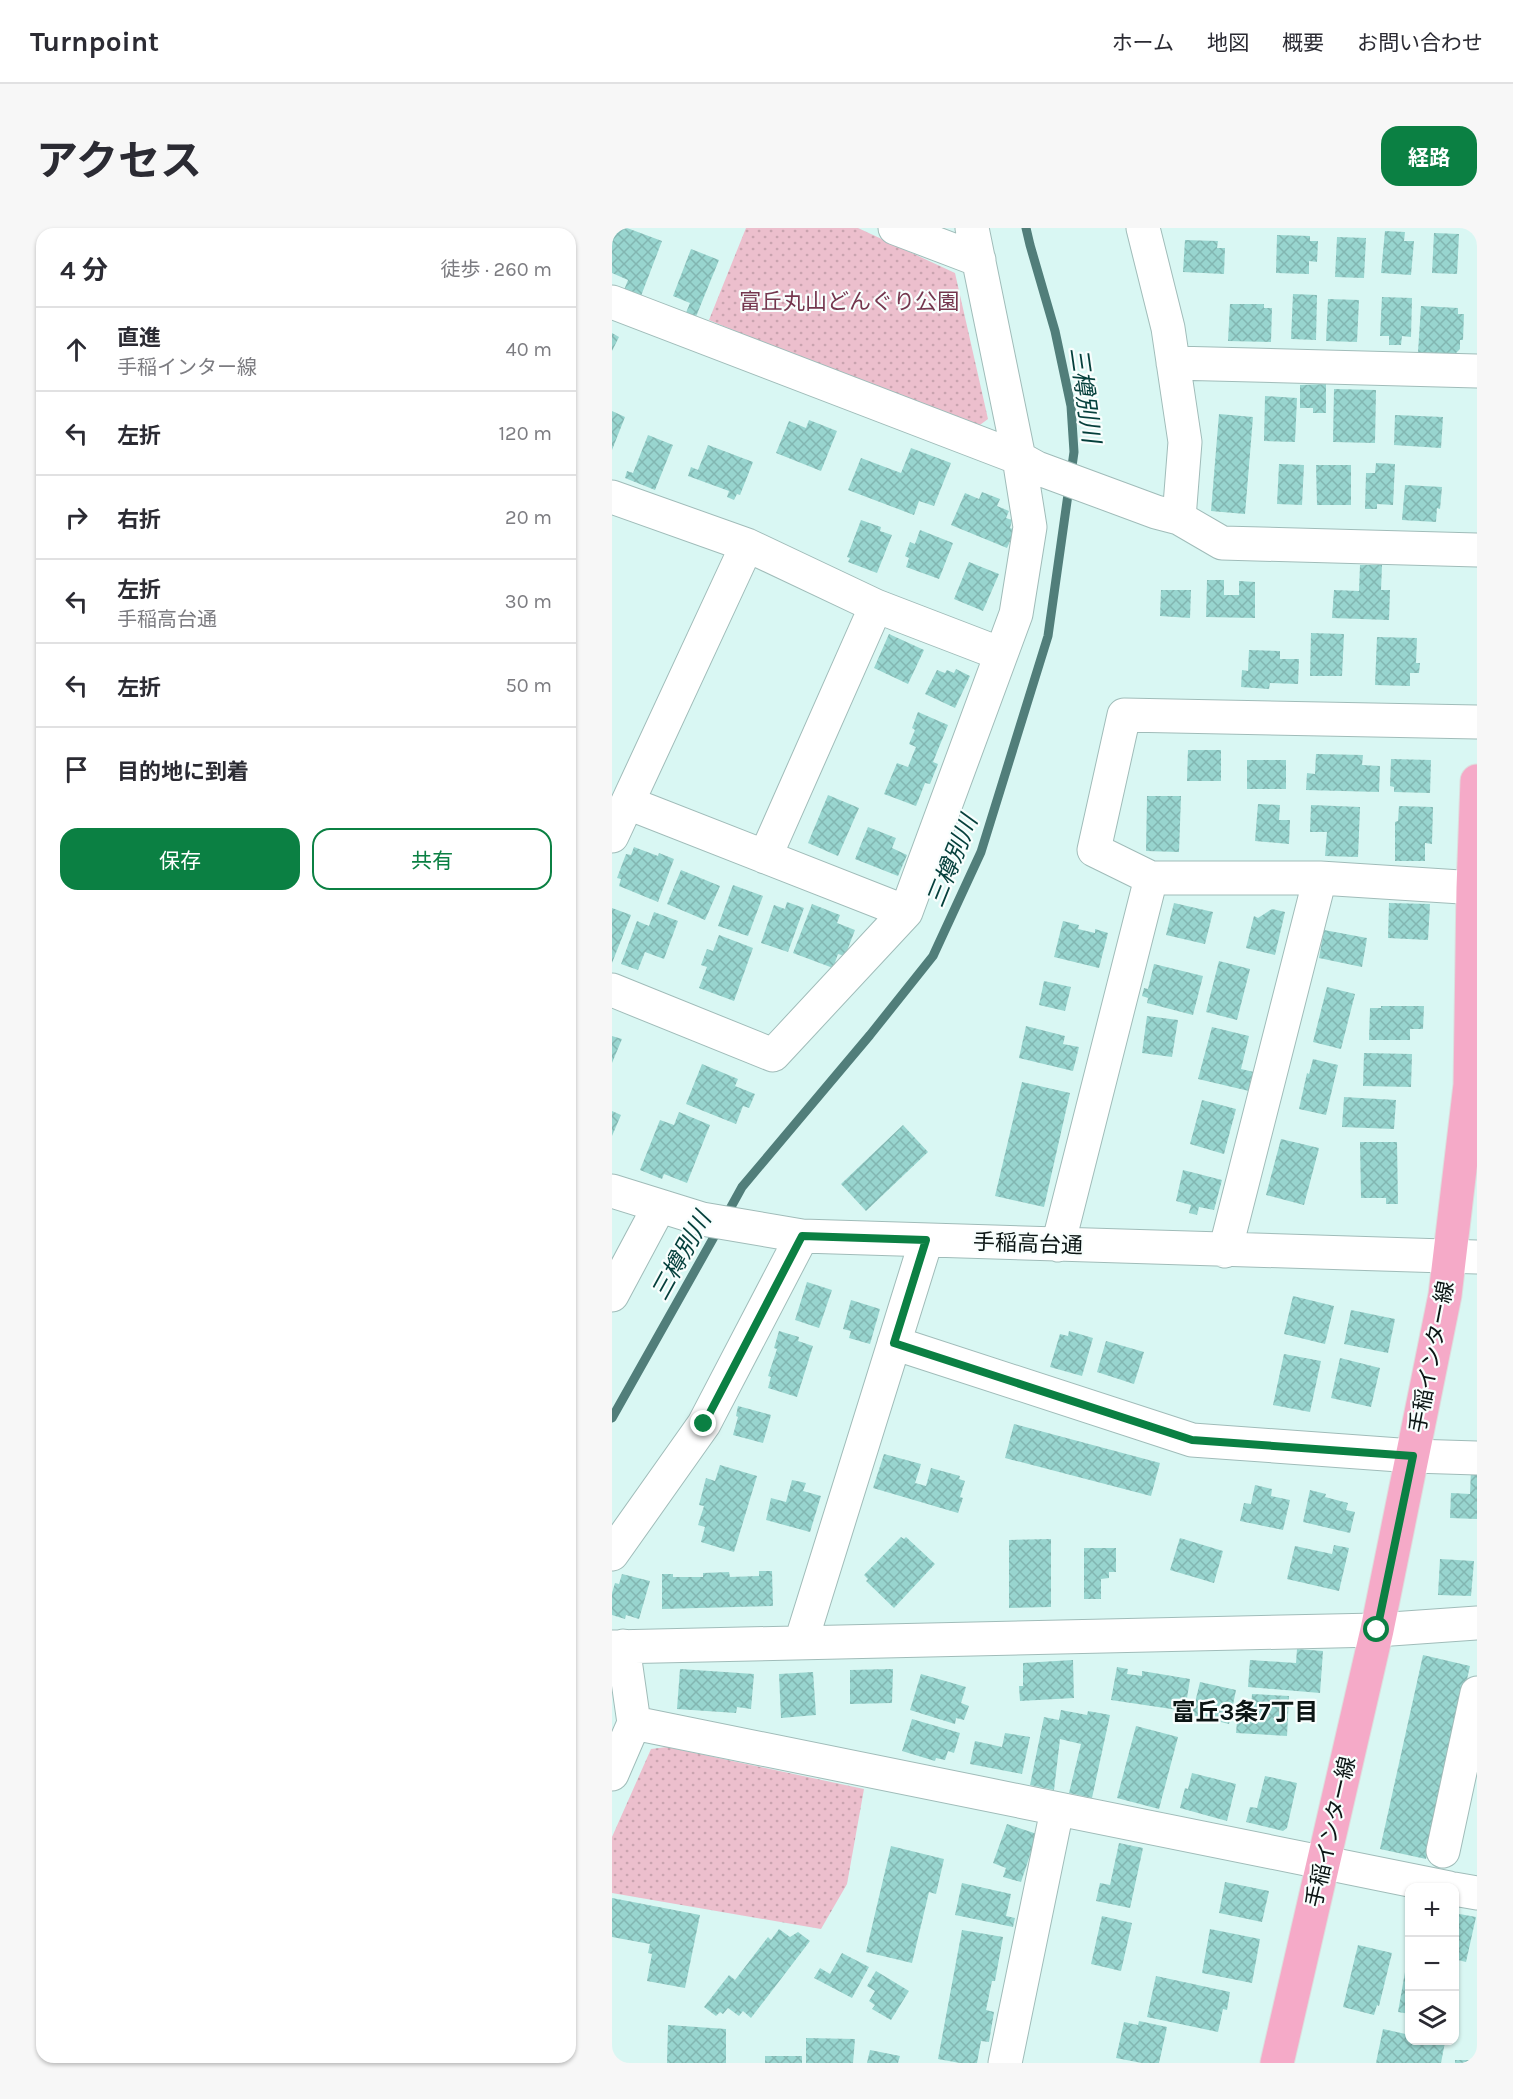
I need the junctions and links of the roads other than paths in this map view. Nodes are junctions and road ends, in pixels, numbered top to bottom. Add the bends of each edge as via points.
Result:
1 (895, 228) edge
2 (972, 228) edge
3 (1143, 228) edge
4 (978, 260) junction
5 (612, 302) edge
6 (1173, 363) junction
7 (1477, 371) edge
8 (1028, 463) junction
9 (612, 497) edge
10 (1168, 515) junction
11 (747, 545) junction
12 (1477, 550) edge
13 (876, 606) junction
14 (1001, 654) junction
15 (1477, 722) edge
16 (1477, 781) edge
17 (628, 803) junction
18 (612, 836) edge
19 (765, 857) junction
20 (1151, 878) junction
21 (1320, 878) junction
22 (1475, 888) edge
23 (906, 912) junction
24 (612, 990) edge
25 (612, 1191) edge
26 (659, 1207) junction
27 (802, 1236) junction
28 (926, 1240) junction
29 (1058, 1245) junction
30 (1225, 1251) junction
31 (1464, 1258) edge
32 (612, 1295) edge
33 (894, 1343) junction
34 (1413, 1456) junction
35 (1477, 1458) edge
36 (612, 1554) edge
37 (1477, 1623) edge
38 (1377, 1630) junction
39 (801, 1642) junction
40 (618, 1647) edge
41 (1477, 1693) edge
42 (634, 1723) junction
43 (612, 1774) edge
44 (1057, 1810) junction
45 (1443, 1851) dead end
46 (1324, 1861) junction
47 (1430, 1883) edge
48 (1459, 1890) edge
49 (1477, 1893) edge
50 (1005, 2063) edge
51 (1277, 2063) edge

1 - 4 street
2 - 4 street
3 - 6 street
4 - 8 street
5 - 8 street
6 - 7 street
6 - 10 street via 1185,442
8 - 10 street
8 - 14 street via 1030,527 1016,614
9 - 11 street
10 - 12 street via 1222,543
11 - 13 street
11 - 17 street
13 - 14 street
13 - 19 street
14 - 23 street
15 - 20 street via 1124,715 1094,850
16 - 22 main road, 手稲インター線
17 - 18 street
17 - 19 street
19 - 23 street
20 - 21 street
20 - 29 street
21 - 22 street
21 - 30 street
22 - 31 main road, 手稲インター線
23 - 24 street via 773,1055
25 - 26 street, 手稲高台通
26 - 27 street, 手稲高台通 via 702,1219
26 - 32 street
27 - 28 street, 手稲高台通
27 - 36 street via 704,1424
28 - 29 street, 手稲高台通
28 - 33 street
29 - 30 street, 手稲高台通
30 - 31 street, 手稲高台通
31 - 34 main road, 手稲インター線 via 1445,1296
33 - 34 street via 1192,1440
33 - 39 street
34 - 35 street
34 - 38 main road, 手稲インター線
37 - 38 street
38 - 39 street
38 - 46 main road, 手稲インター線
39 - 40 street
40 - 42 street
41 - 45 street
42 - 43 street
42 - 44 street
44 - 46 street
44 - 50 street
46 - 47 street
46 - 51 main road, 手稲インター線
48 - 49 street

